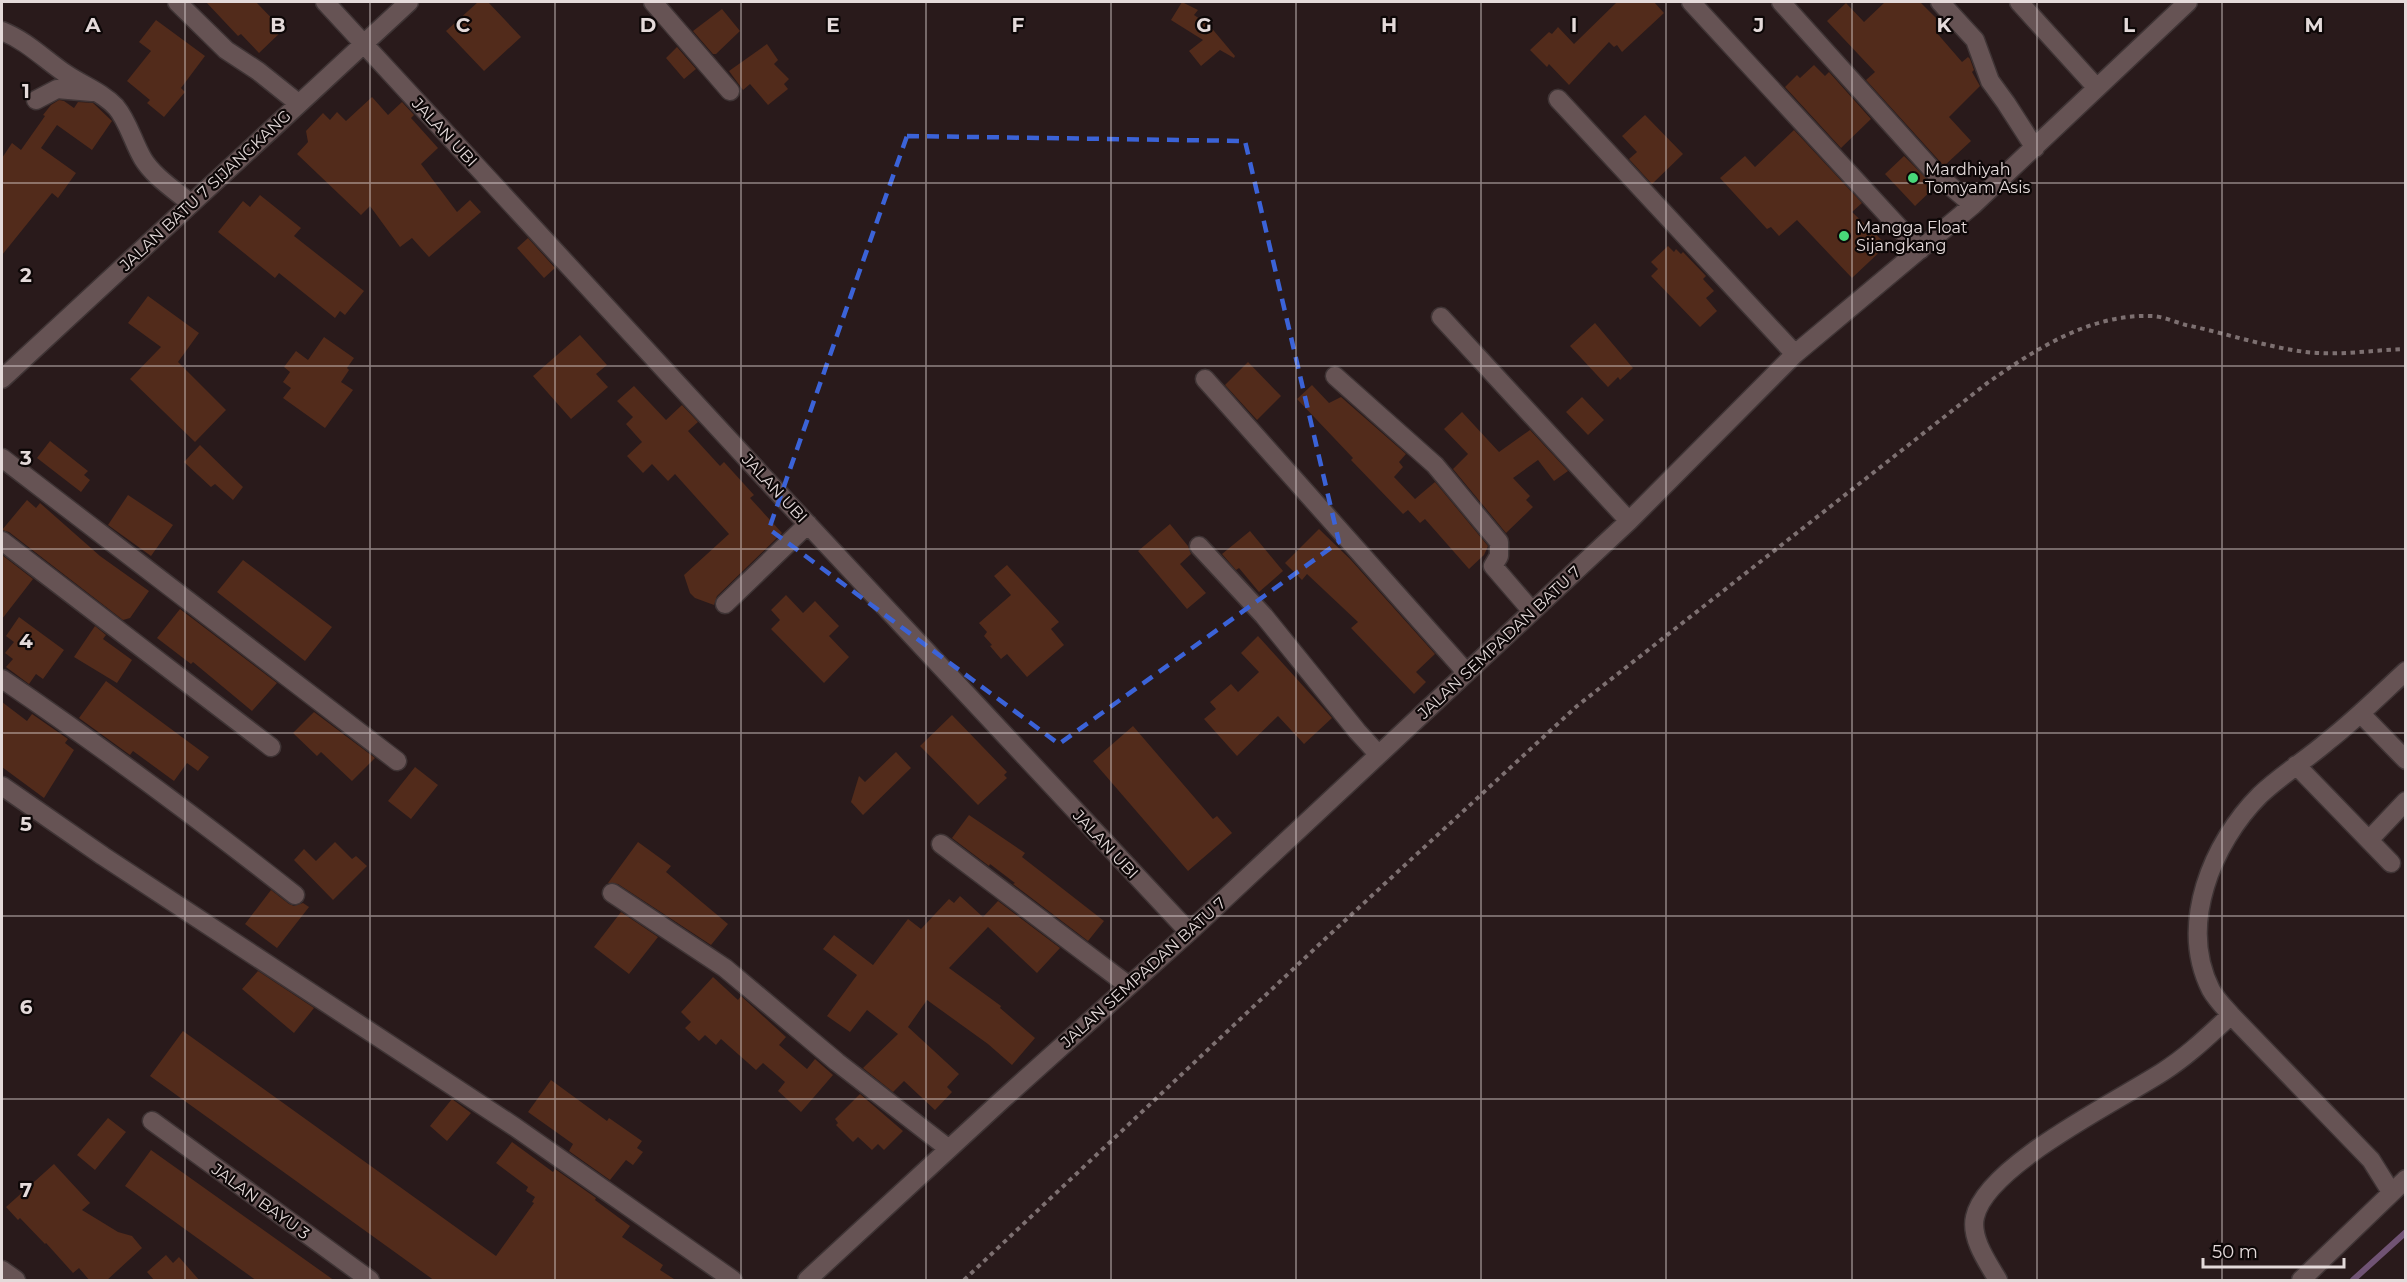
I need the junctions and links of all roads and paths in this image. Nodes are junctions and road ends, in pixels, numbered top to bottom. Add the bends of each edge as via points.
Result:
1 (177, 2) edge
2 (325, 2) edge
3 (409, 2) edge
4 (653, 2) edge
5 (1691, 2) edge
6 (1781, 2) edge
7 (1940, 2) edge
8 (2019, 2) edge
9 (2188, 2) edge
10 (2, 30) edge
11 (363, 43) junction
12 (2096, 87) junction
13 (730, 91) dead end
14 (99, 93) junction
15 (1558, 99) dead end
16 (36, 100) dead end
17 (298, 103) junction
18 (2036, 148) junction
19 (190, 203) junction
20 (1973, 205) junction
21 (1920, 250) junction
22 (1441, 317) dead end
23 (2406, 349) edge
24 (1795, 354) junction
25 (1335, 376) dead end
26 (2, 379) edge
27 (1205, 379) dead end
28 (2, 458) edge
29 (1629, 521) junction
30 (808, 524) junction
31 (2, 541) edge
32 (1199, 546) dead end
33 (725, 604) dead end
34 (1531, 610) junction
35 (2406, 671) edge
36 (1466, 672) junction
37 (2, 679) edge
38 (2361, 714) junction
39 (271, 747) dead end
40 (1378, 754) junction
41 (2406, 760) edge
42 (396, 761) dead end
43 (2296, 765) junction
44 (2, 786) edge
45 (2406, 801) edge
46 (2369, 840) junction
47 (941, 844) dead end
48 (2391, 862) dead end
49 (612, 893) dead end
50 (295, 895) dead end
51 (1189, 932) junction
52 (1129, 986) junction
53 (2231, 1015) junction
54 (152, 1121) dead end
55 (950, 1149) junction
56 (2406, 1179) edge
57 (2391, 1192) junction
58 (2, 1270) edge
59 (16, 1281) edge
60 (370, 1281) edge
61 (733, 1281) edge
62 (807, 1281) edge
63 (964, 1281) edge
64 (1998, 1281) edge
65 (2301, 1281) edge

1 - 17 street via 226,50
2 - 11 street, JALAN UBI
3 - 11 street, JALAN BATU 7 SIJANGKANG
4 - 13 street
5 - 21 street
6 - 20 street via 1936,174
7 - 18 street via 1975,40 1990,81
8 - 12 street
9 - 12 street, JALAN SEMPADAN BATU 7
10 - 14 street
11 - 17 street, JALAN BATU 7 SIJANGKANG
11 - 30 street, JALAN UBI
12 - 18 street, JALAN SEMPADAN BATU 7
14 - 16 street via 57,89
14 - 19 street via 126,121 144,161
15 - 24 street
17 - 19 street, JALAN BATU 7 SIJANGKANG
18 - 20 street, JALAN SEMPADAN BATU 7
19 - 26 street, JALAN BATU 7 SIJANGKANG
20 - 21 street, JALAN SEMPADAN BATU 7
21 - 24 street, JALAN SEMPADAN BATU 7
22 - 29 street
23 - 63 path via 2304,352 2152,316 2082,327 2022,358 1577,706
24 - 29 street, JALAN SEMPADAN BATU 7
25 - 34 street via 1435,465 1499,542 1499,556 1493,566
27 - 36 street
28 - 42 street
29 - 34 street, JALAN SEMPADAN BATU 7
30 - 33 street
30 - 51 street, JALAN UBI
31 - 39 street
32 - 40 street via 1264,616
34 - 36 street, JALAN SEMPADAN BATU 7
35 - 38 street
36 - 40 street, JALAN SEMPADAN BATU 7
37 - 50 street via 195,817
38 - 41 street
38 - 43 street
40 - 51 street, JALAN SEMPADAN BATU 7
43 - 46 street
43 - 53 street via 2259,796 2234,829 2208,879 2199,908 2197,935 2204,968 2211,991
44 - 61 street via 515,1127
45 - 46 street
46 - 48 street
47 - 52 street
49 - 55 street via 725,968 837,1062
51 - 52 street, JALAN SEMPADAN BATU 7
52 - 55 street, JALAN SEMPADAN BATU 7
53 - 57 street via 2371,1160
53 - 64 street via 2193,1051 2022,1159 1988,1192 1975,1218 1976,1227 1978,1244
54 - 60 street, JALAN BAYU 3
55 - 62 street, JALAN SEMPADAN BATU 7
56 - 57 street
57 - 65 street
58 - 59 street

